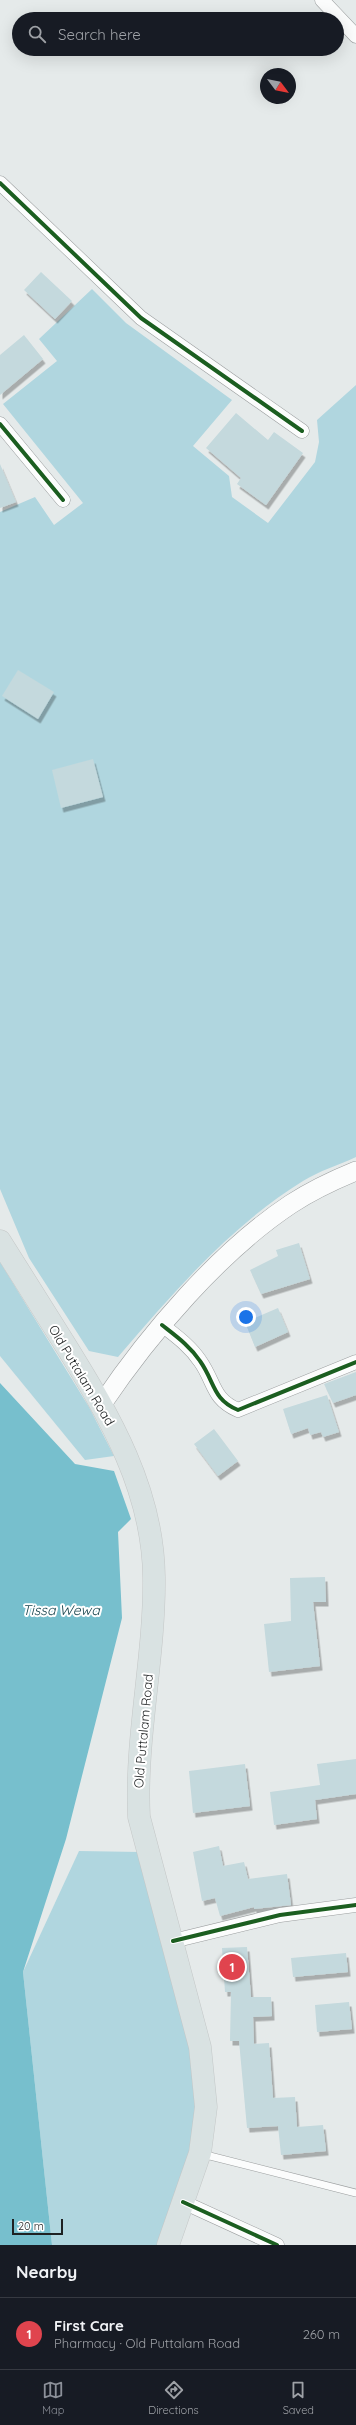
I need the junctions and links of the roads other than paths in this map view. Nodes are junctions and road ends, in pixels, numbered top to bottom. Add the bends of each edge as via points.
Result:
1 (322, 0) edge
2 (333, 12) edge
3 (344, 23) edge
4 (356, 36) edge
5 (0, 183) edge
6 (0, 424) edge
7 (302, 431) dead end
8 (63, 500) dead end
9 (356, 1171) edge
10 (0, 1241) edge
11 (162, 1326) junction
12 (356, 1362) edge
13 (102, 1404) junction
14 (356, 1905) edge
15 (173, 1941) junction
16 (200, 2153) junction
17 (356, 2193) edge
18 (183, 2202) junction
19 (168, 2245) edge
20 (277, 2245) edge

1 - 2 street
3 - 4 street
5 - 7 street via 141,318
6 - 8 street
9 - 11 main road via 305,1195 267,1221 207,1276
10 - 13 main road, Old Puttalam Road
11 - 12 street via 188,1346 201,1362 225,1404 238,1410
11 - 13 main road
13 - 15 main road, Old Puttalam Road via 131,1464 142,1497 153,1554 152,1619 138,1796 139,1817
14 - 15 street via 280,1915
15 - 16 main road, Old Puttalam Road via 200,2048 206,2107
16 - 17 lane
16 - 18 main road, Old Puttalam Road
18 - 19 main road, Old Puttalam Road
18 - 20 street

